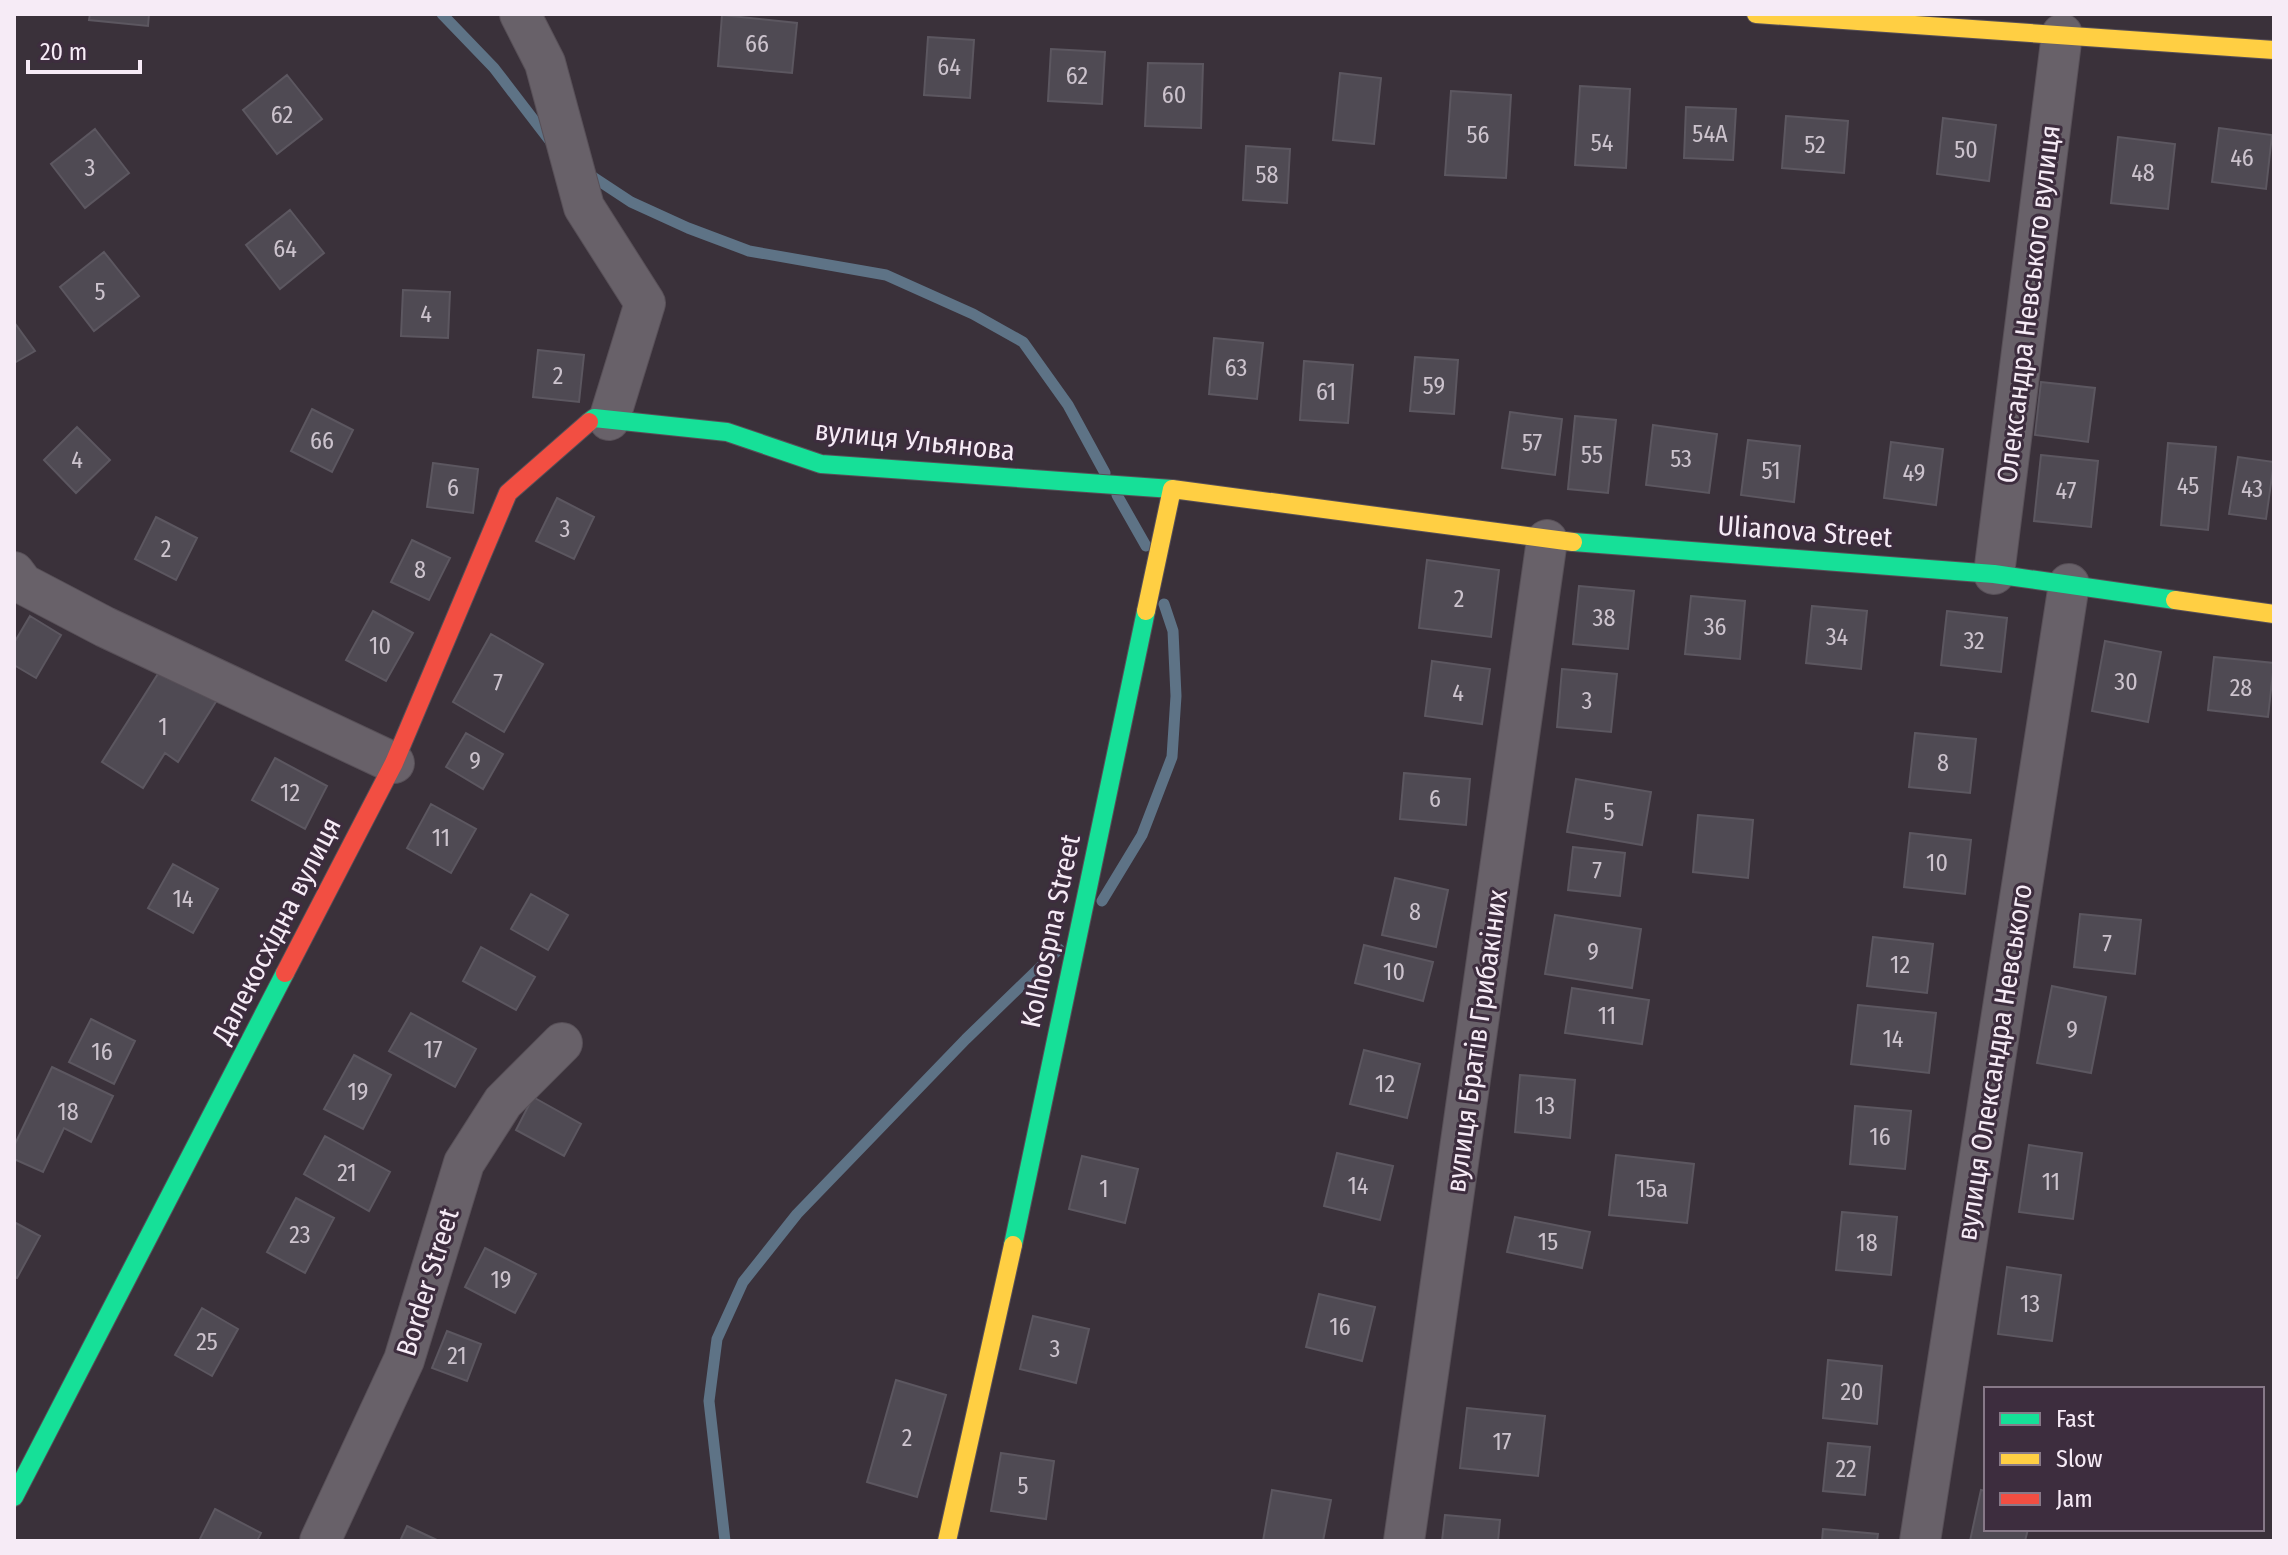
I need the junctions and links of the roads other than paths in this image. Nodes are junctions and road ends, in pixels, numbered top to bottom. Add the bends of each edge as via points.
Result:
1 (520, 14) edge
2 (1756, 14) edge
3 (2062, 34) junction
4 (2274, 50) edge
5 (609, 420) junction
6 (1172, 489) junction
7 (1547, 540) junction
8 (1994, 574) junction
9 (17, 584) edge
10 (2069, 584) junction
11 (2274, 614) edge
12 (394, 763) junction
13 (562, 1043) dead end
14 (14, 1497) edge
15 (320, 1541) edge
16 (947, 1541) edge
17 (1404, 1541) edge
18 (1920, 1541) edge

1 - 5 street via 545,63 584,207 645,303
2 - 3 street
3 - 4 street
3 - 8 street, Олександра Невського вулиця
5 - 6 street, вулиця Ульянова via 727,432 821,464
5 - 12 street, Далекосхідна вулиця via 594,418 508,493
6 - 7 street, Ulianova Street
6 - 16 street, Kolhospna Street
7 - 8 street, Ulianova Street
7 - 17 street, вулиця Братів Грибакіних
8 - 10 street, Ulianova Street
9 - 12 street
10 - 11 street, Ulianova Street
10 - 18 street, вулиця Олександра Невського
12 - 14 street, Далекосхідна вулиця
13 - 15 street, Border Street via 503,1102 464,1163 404,1360

